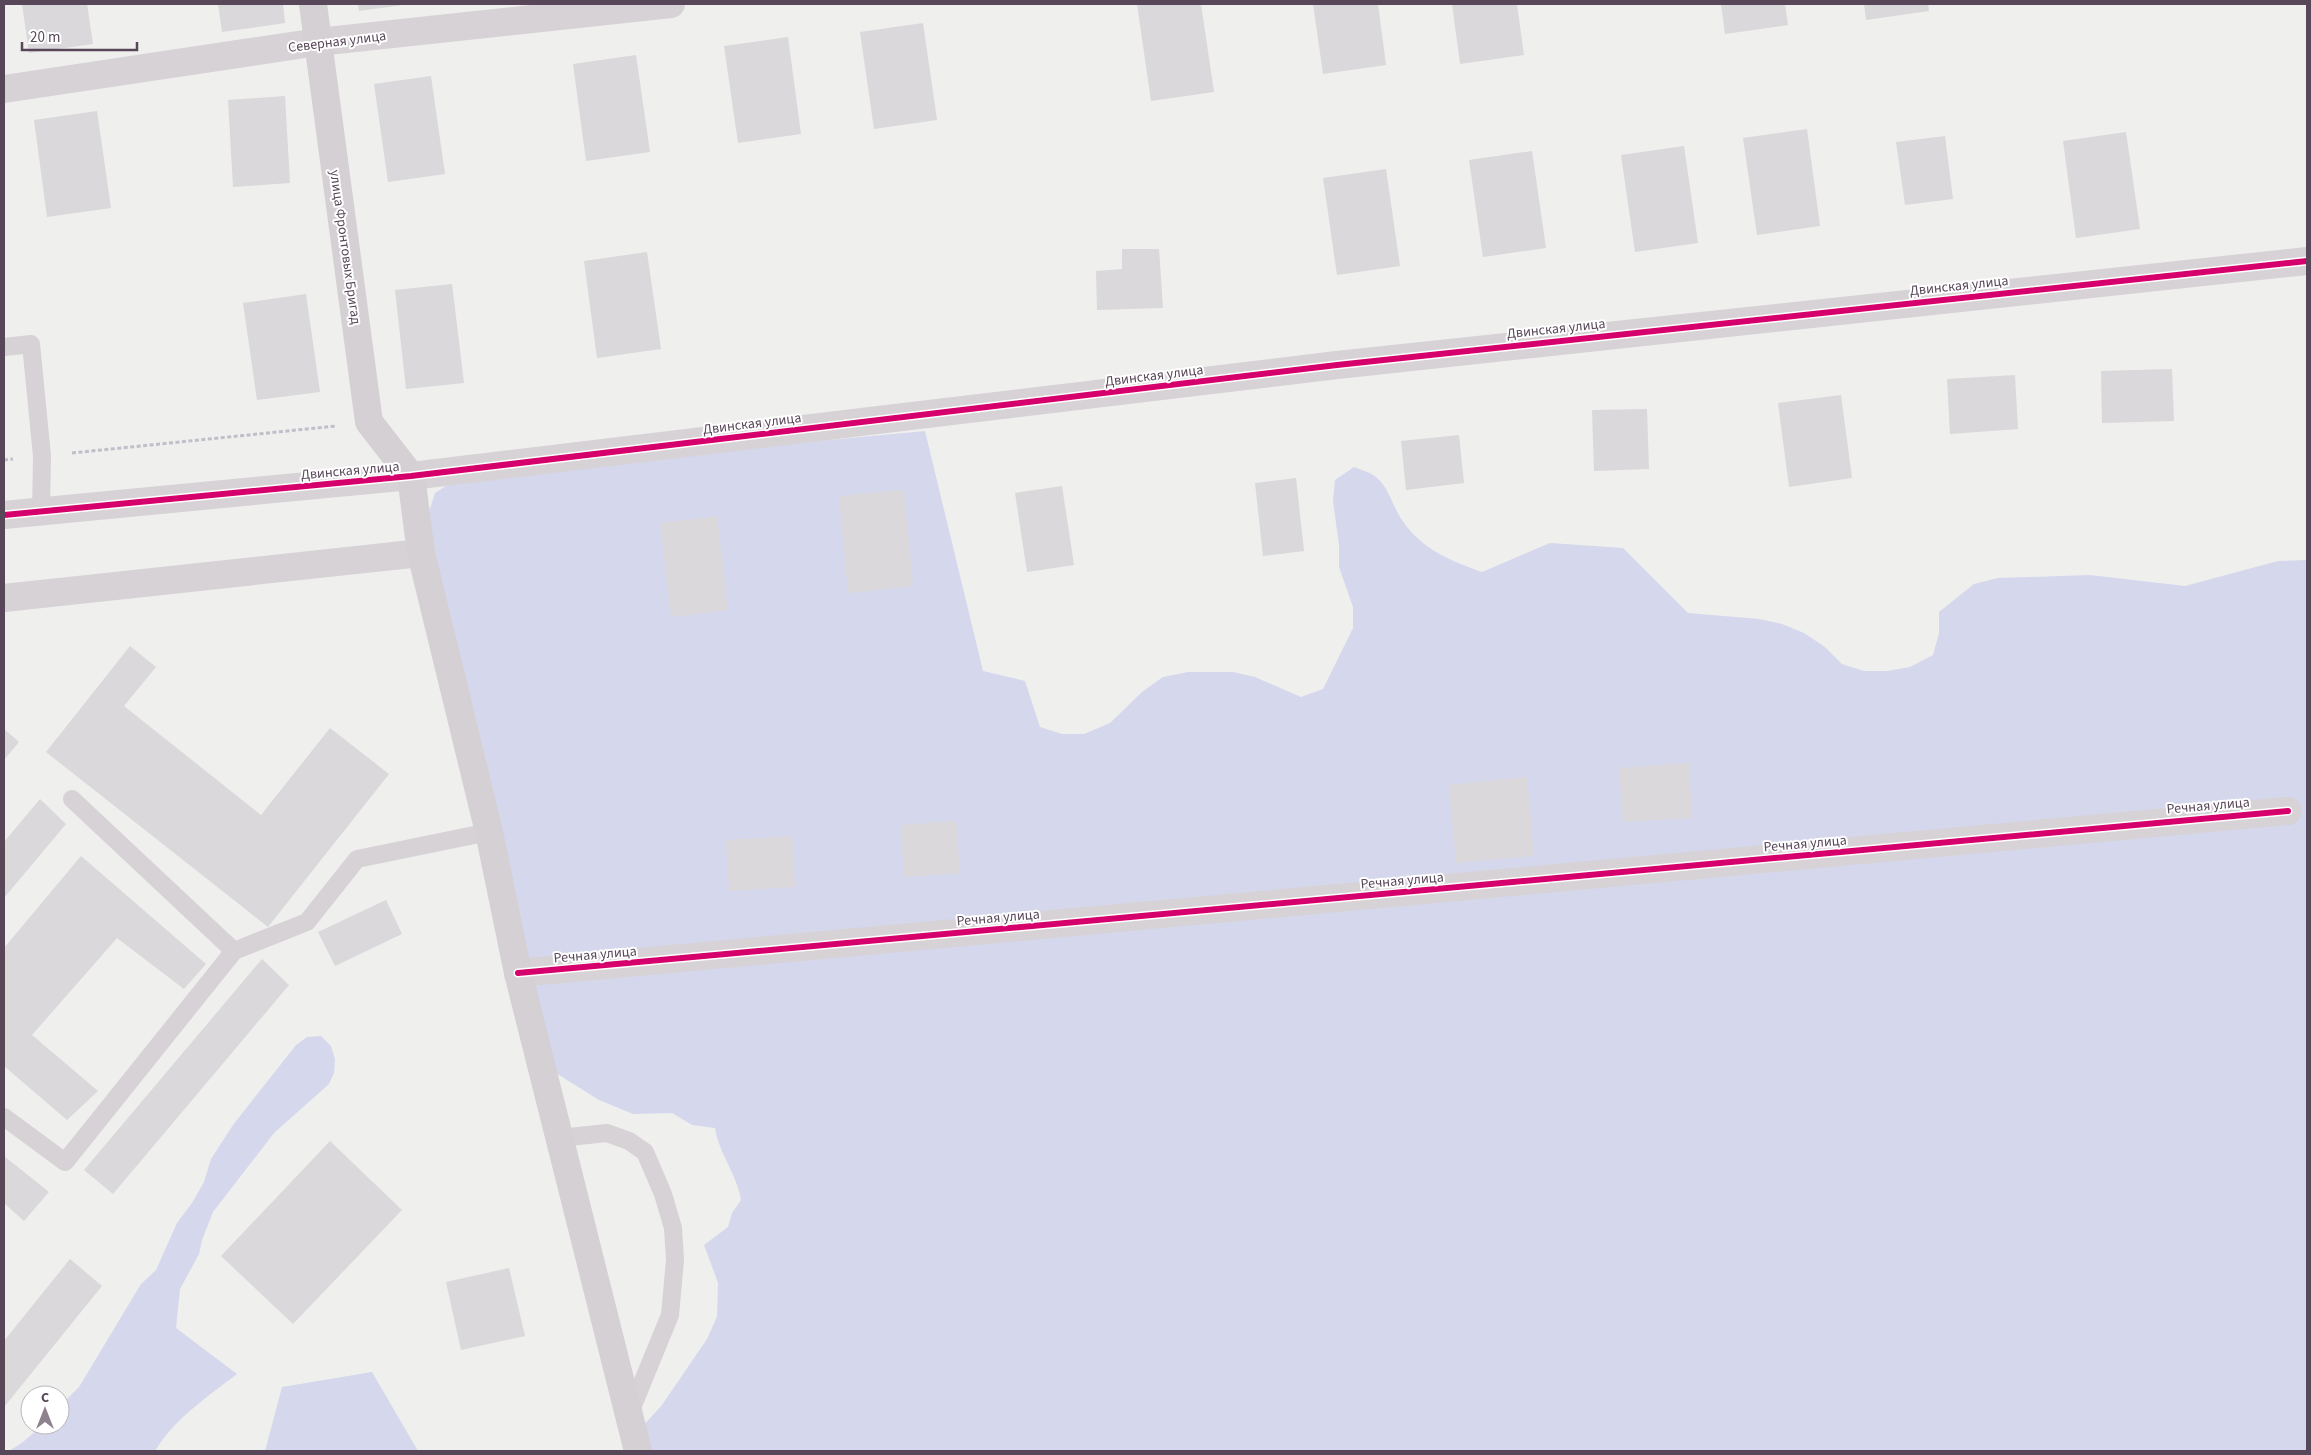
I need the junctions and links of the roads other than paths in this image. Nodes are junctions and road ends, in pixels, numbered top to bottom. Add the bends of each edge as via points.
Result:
1 (313, 4) edge
2 (671, 4) edge
3 (318, 42) junction
4 (4, 89) edge
5 (2307, 261) edge
6 (4, 347) edge
7 (411, 476) junction
8 (41, 512) junction
9 (4, 515) edge
10 (421, 553) junction
11 (4, 598) edge
12 (72, 799) dead end
13 (2288, 811) dead end
14 (489, 832) junction
15 (234, 951) junction
16 (518, 973) junction
17 (4, 1116) edge
18 (559, 1138) junction
19 (628, 1415) junction
20 (638, 1451) edge

1 - 3 main road, улица Фронтовых Бригад
2 - 3 street, Северная улица
3 - 4 street, Северная улица
3 - 7 main road, улица Фронтовых Бригад via 369,422
5 - 7 street, Двинская улица via 1337,365
6 - 8 lane via 31,344 42,456
7 - 8 street, Двинская улица
7 - 10 main road
8 - 9 street, Двинская улица
10 - 11 street
10 - 14 main road
12 - 15 lane
13 - 16 street, Речная улица
14 - 15 lane via 357,859 307,922
14 - 16 main road
15 - 17 lane via 65,1162
16 - 18 main road
18 - 19 main road
18 - 19 lane via 607,1133 629,1141 645,1152 673,1228 675,1260 670,1315
19 - 20 main road

